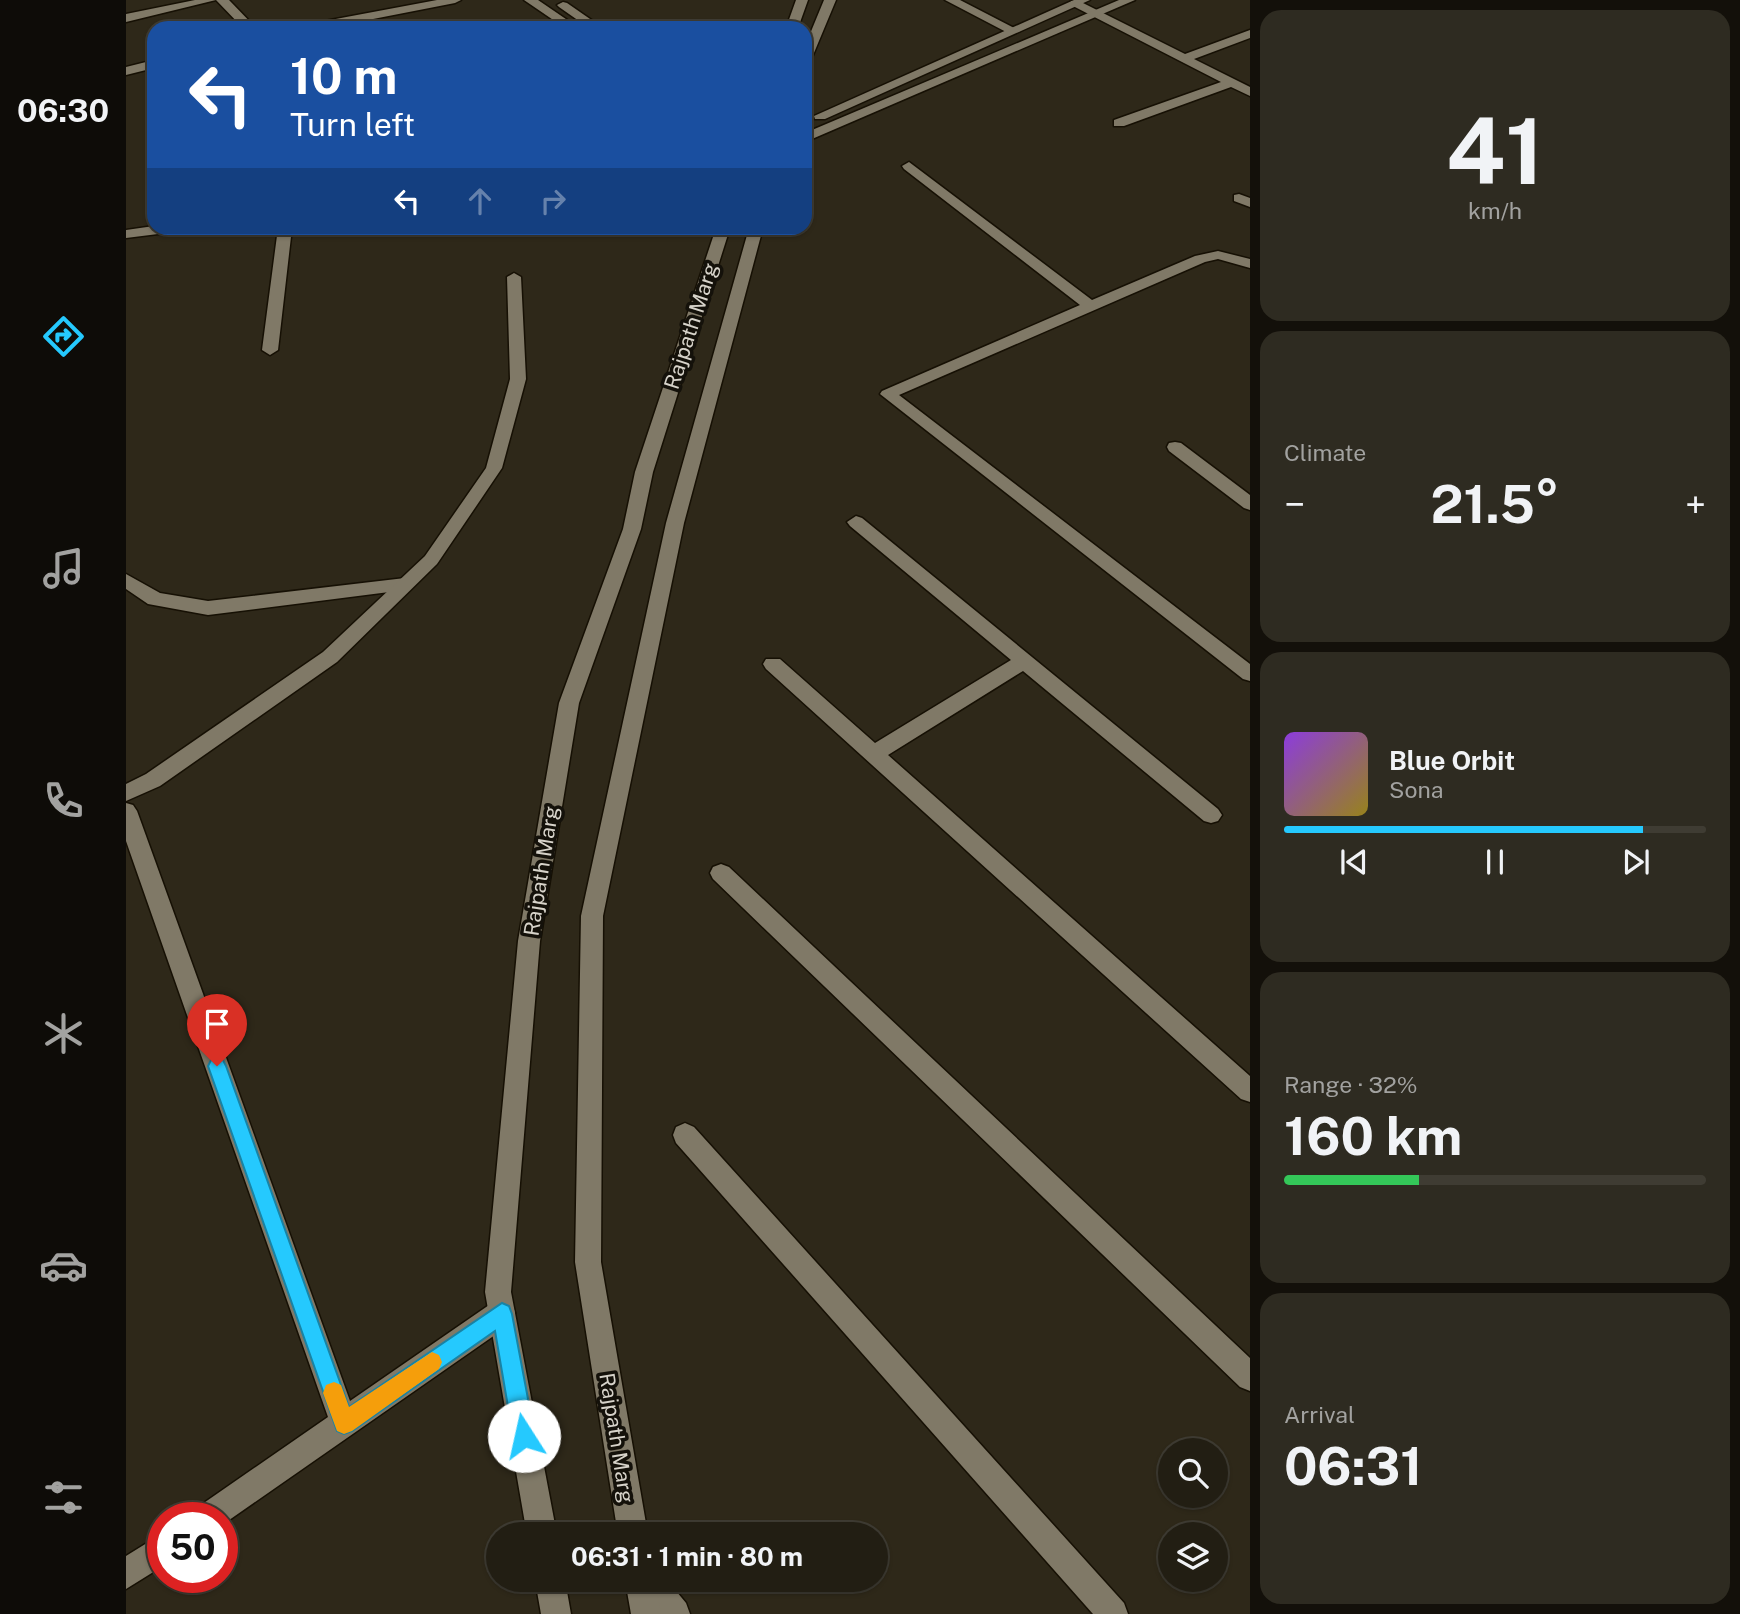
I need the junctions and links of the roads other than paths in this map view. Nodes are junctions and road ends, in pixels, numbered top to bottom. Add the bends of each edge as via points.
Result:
1 (211, 0) edge
2 (222, 0) edge
3 (454, 0) edge
4 (530, 0) edge
5 (555, 0) edge
6 (802, 0) edge
7 (830, 0) edge
8 (951, 0) edge
9 (1129, 0) edge
10 (1079, 2) edge
11 (1095, 13) junction
12 (126, 18) edge
13 (243, 21) edge
14 (345, 21) edge
15 (562, 21) edge
16 (586, 21) edge
17 (794, 21) edge
18 (1014, 31) junction
19 (1250, 34) edge
20 (812, 43) edge
21 (1183, 60) junction
22 (147, 66) edge
23 (126, 71) edge
24 (1231, 83) junction
25 (1250, 92) edge
26 (812, 120) edge
27 (1119, 123) dead end
28 (812, 135) edge
29 (909, 166) dead end
30 (147, 231) edge
31 (126, 234) edge
32 (284, 235) edge
33 (721, 235) edge
34 (754, 235) edge
35 (1250, 264) edge
36 (514, 277) dead end
37 (1090, 306) junction
38 (270, 350) dead end
39 (1175, 447) dead end
40 (1250, 504) edge
41 (856, 522) dead end
42 (126, 580) edge
43 (405, 584) junction
44 (1024, 661) junction
45 (773, 664) dead end
46 (1250, 674) edge
47 (874, 754) junction
48 (126, 793) edge
49 (126, 811) edge
50 (1211, 815) dead end
51 (720, 873) dead end
52 (1250, 1091) edge
53 (685, 1135) dead end
54 (502, 1314) junction
55 (1250, 1377) edge
56 (344, 1423) junction
57 (230, 1502) edge
58 (539, 1522) edge
59 (631, 1522) edge
60 (147, 1559) edge
61 (126, 1574) edge
62 (552, 1592) edge
63 (642, 1592) edge
64 (657, 1592) edge
65 (556, 1614) edge
66 (646, 1614) edge
67 (674, 1614) edge
68 (1113, 1614) edge

1 - 12 street
2 - 13 street
3 - 14 street
4 - 15 street
5 - 16 street
6 - 17 street
7 - 20 street
8 - 18 street
9 - 11 street
10 - 11 street
10 - 18 street
11 - 21 street
11 - 28 street
18 - 26 street
19 - 21 street
21 - 24 street
22 - 23 street
24 - 25 street
24 - 27 street
29 - 37 street
30 - 31 street
32 - 38 street
33 - 54 street, Rajpath Marg via 643,472 632,529 569,703 529,941 498,1292
34 - 59 street, Rajpath Marg via 675,523 592,916 588,1262
35 - 37 street via 1218,255 1200,259
36 - 43 street via 518,379 494,468 431,560
37 - 46 street via 888,394
39 - 40 street
41 - 44 street
42 - 43 street via 155,599 208,608
43 - 48 street via 330,657 153,780
44 - 47 street
44 - 50 street
45 - 47 street
47 - 52 street
49 - 56 street
51 - 55 street
53 - 68 street
54 - 56 street
54 - 58 street, Rajpath Marg
56 - 57 street
60 - 61 street
62 - 65 street
63 - 66 street
64 - 67 street

